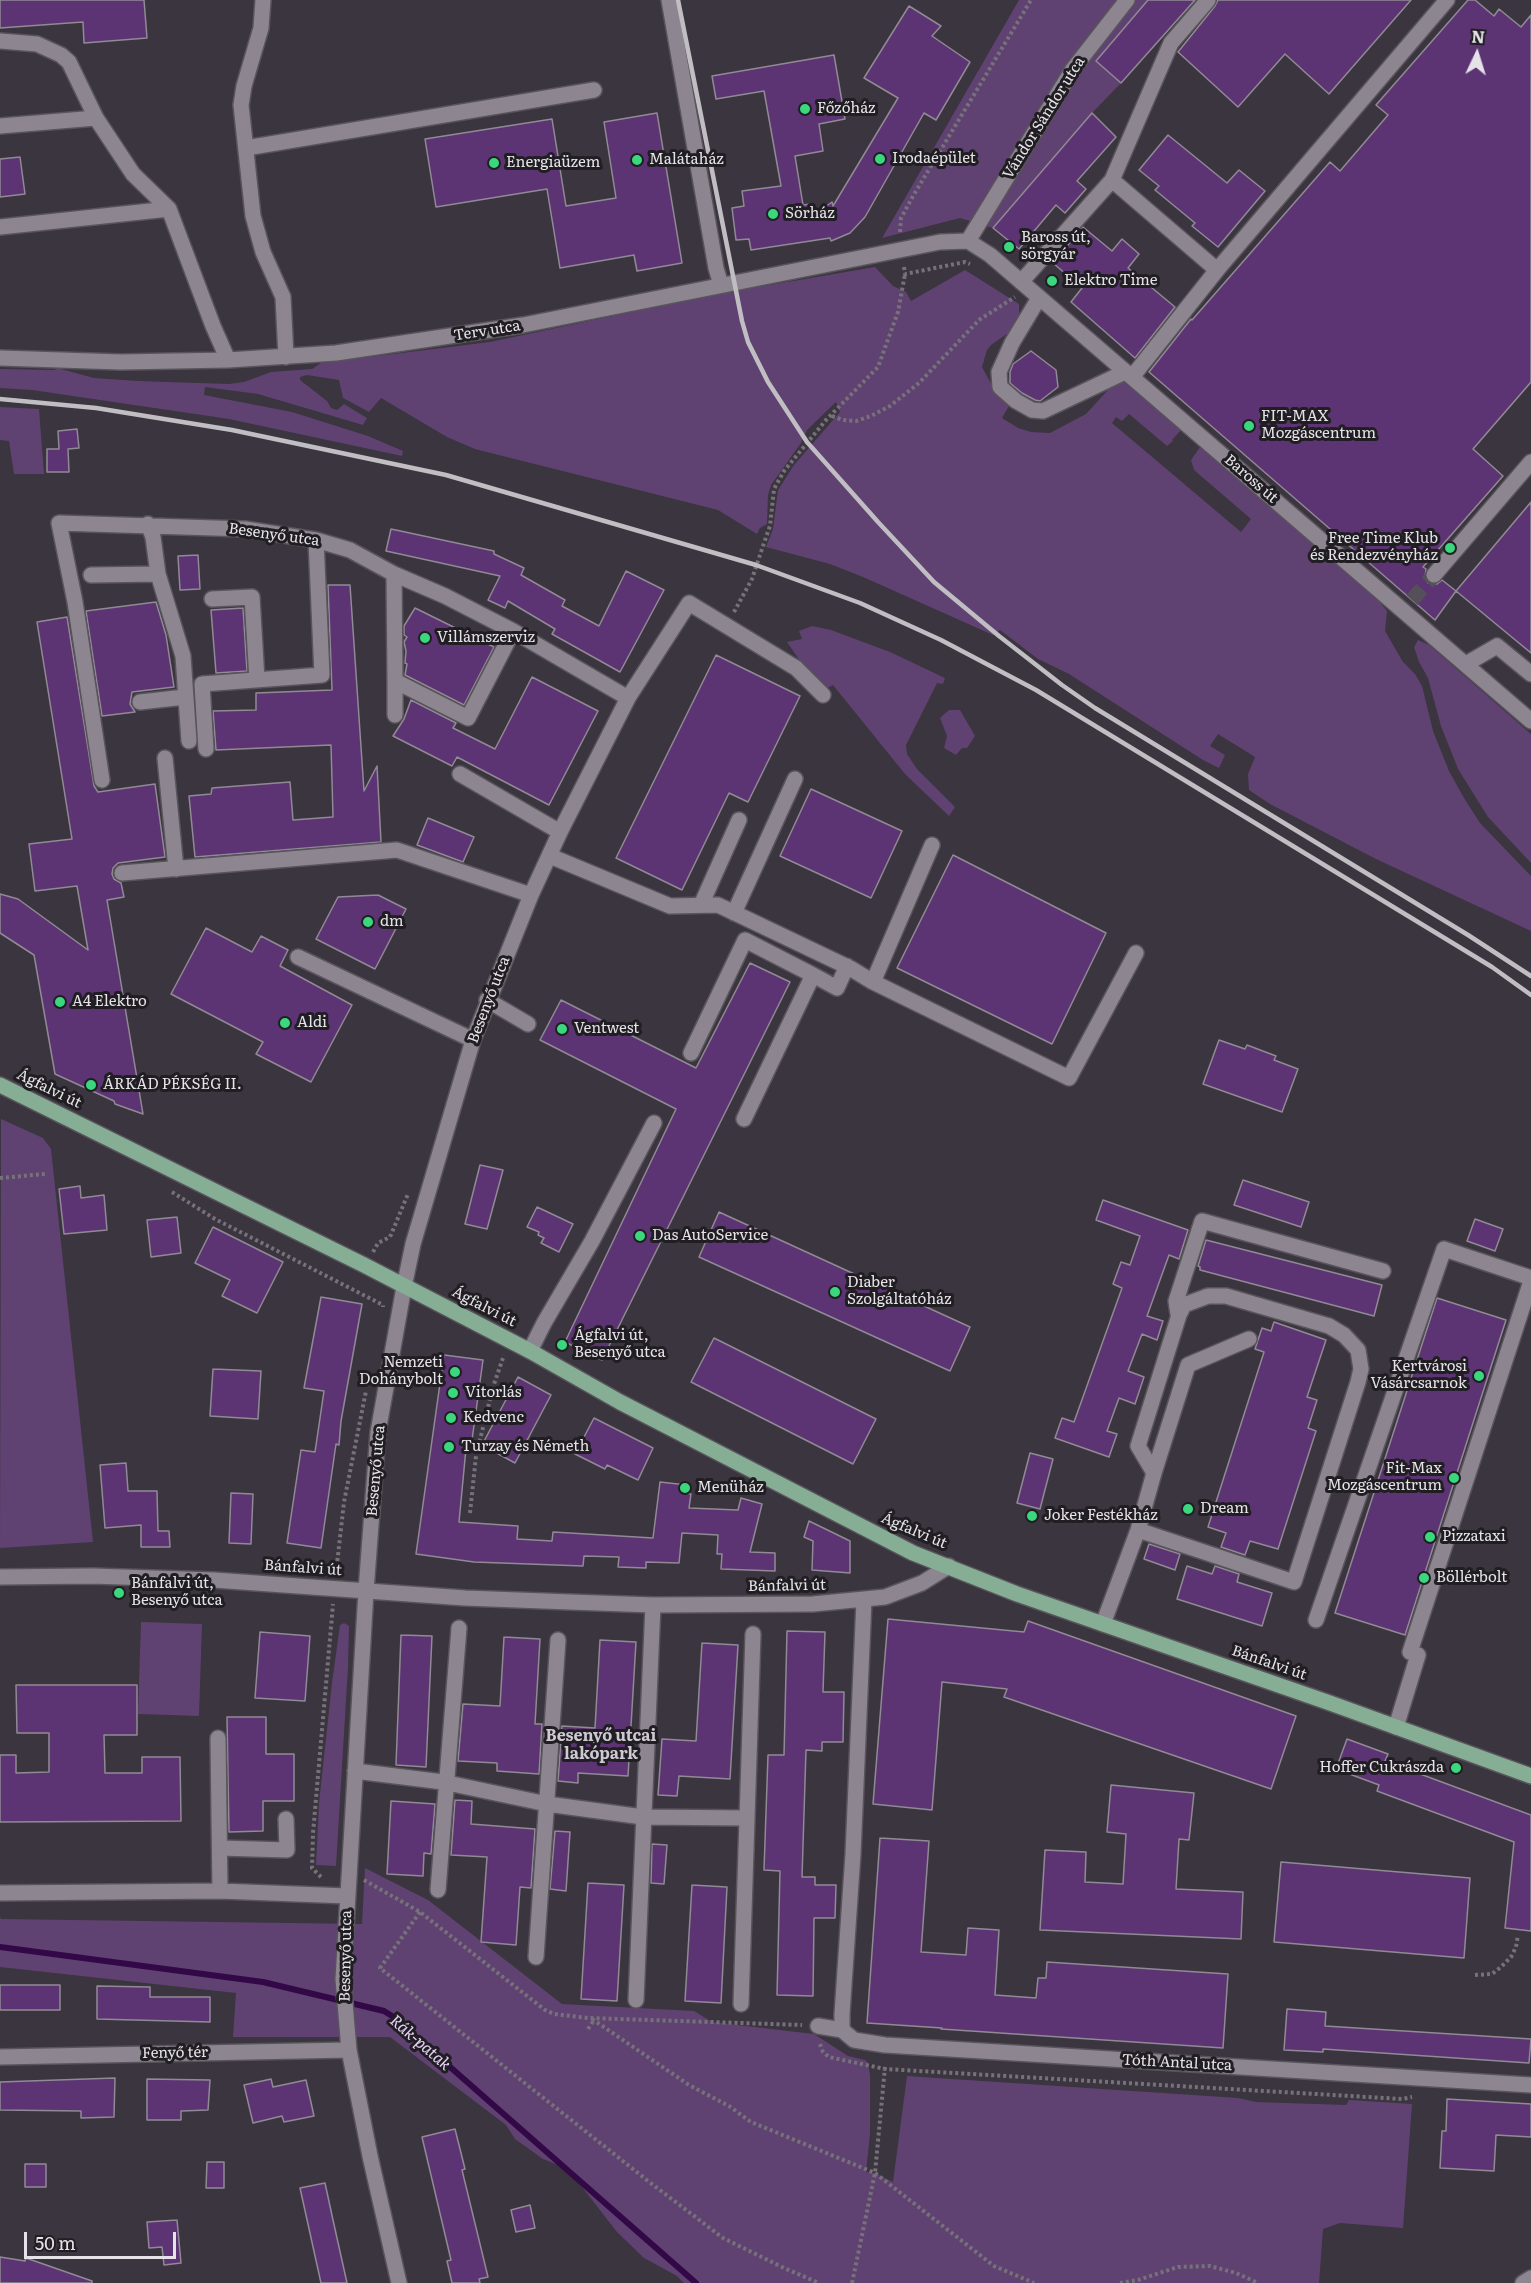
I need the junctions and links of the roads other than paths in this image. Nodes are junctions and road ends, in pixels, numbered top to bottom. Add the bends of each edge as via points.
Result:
1 (263, 0) edge
2 (669, 0) edge
3 (1127, 0) edge
4 (1208, 0) edge
5 (1447, 0) edge
6 (0, 41) edge
7 (594, 90) dead end
8 (96, 118) junction
9 (0, 126) edge
10 (246, 148) junction
11 (1112, 180) junction
12 (169, 209) junction
13 (0, 227) edge
14 (968, 241) junction
15 (1217, 270) junction
16 (721, 285) junction
17 (1030, 289) junction
18 (286, 357) junction
19 (0, 358) edge
20 (228, 360) junction
21 (1129, 375) junction
22 (1531, 462) edge
23 (141, 524) junction
24 (316, 540) junction
25 (158, 574) junction
26 (394, 574) junction
27 (91, 575) dead end
28 (1434, 575) tunnel mouth
29 (212, 599) dead end
30 (513, 631) junction
31 (1466, 664) junction
32 (1531, 674) edge
33 (257, 680) junction
34 (395, 681) junction
35 (823, 695) dead end
36 (185, 697) junction
37 (628, 698) junction
38 (140, 702) dead end
39 (395, 715) dead end
40 (1531, 721) edge
41 (189, 741) dead end
42 (206, 749) dead end
43 (165, 758) dead end
44 (460, 774) dead end
45 (795, 779) dead end
46 (102, 780) dead end
47 (739, 820) dead end
48 (560, 832) junction
49 (932, 845) dead end
50 (550, 856) junction
51 (176, 869) junction
52 (122, 873) dead end
53 (531, 896) junction
54 (701, 905) junction
55 (734, 913) junction
56 (1136, 953) dead end
57 (298, 957) dead end
58 (849, 967) junction
59 (813, 975) junction
60 (873, 982) junction
61 (487, 1000) junction
62 (528, 1024) dead end
63 (473, 1040) junction
64 (691, 1053) dead end
65 (0, 1085) edge
66 (744, 1119) dead end
67 (654, 1123) dead end
68 (1383, 1271) dead end
69 (1531, 1279) edge
70 (404, 1287) junction
71 (1179, 1315) junction
72 (1249, 1339) dead end
73 (530, 1351) junction
74 (1154, 1473) junction
75 (1138, 1530) junction
76 (949, 1566) junction
77 (0, 1578) edge
78 (366, 1591) junction
79 (864, 1600) junction
80 (653, 1605) junction
81 (1316, 1620) dead end
82 (1103, 1624) junction
83 (459, 1628) dead end
84 (753, 1634) dead end
85 (558, 1640) dead end
86 (1396, 1726) junction
87 (218, 1738) dead end
88 (355, 1770) junction
89 (1531, 1776) edge
90 (447, 1783) junction
91 (547, 1804) junction
92 (643, 1817) junction
93 (747, 1818) junction
94 (286, 1820) dead end
95 (220, 1848) junction
96 (438, 1890) dead end
97 (220, 1891) junction
98 (0, 1893) edge
99 (347, 1896) junction
100 (536, 1957) dead end
101 (636, 2000) dead end
102 (741, 2004) dead end
103 (818, 2026) road end
104 (842, 2030) junction
105 (349, 2050) junction
106 (0, 2057) edge
107 (1531, 2085) edge
108 (1531, 2278) edge
109 (399, 2283) edge
110 (1522, 2283) edge

1 - 10 street via 261,28 244,86
2 - 16 street
3 - 14 street, Vándor Sándor utca via 1073,69
4 - 11 street via 1171,43
5 - 15 street
6 - 8 street via 37,44 62,55 74,70
7 - 10 street
8 - 9 street
8 - 12 street via 133,174
10 - 18 street via 258,237 283,297
11 - 15 street
11 - 17 street
12 - 13 street
12 - 20 street
14 - 16 street, Terv utca via 940,242
14 - 17 street, Baross út
15 - 21 street
16 - 18 street, Terv utca via 523,325 377,348
17 - 21 street, Baross út
17 - 21 street via 999,372 1000,387 1016,401 1043,411
18 - 20 street, Terv utca
19 - 20 street, Terv utca
21 - 31 street, Baross út via 1407,605
22 - 28 street
23 - 24 street, Besenyő utca via 245,529
23 - 25 street via 153,537
23 - 46 street, Besenyő utca via 59,523
24 - 26 street, Besenyő utca via 350,550
24 - 33 street via 322,675
25 - 27 street
25 - 36 street via 183,656
26 - 30 street, Besenyő utca
26 - 34 street
29 - 33 street via 252,597
30 - 34 street via 468,718
30 - 37 street, Besenyő utca
31 - 32 street via 1497,646
31 - 40 street, Baross út
33 - 42 street via 202,684
34 - 39 street
35 - 37 street, Besenyő utca via 796,668 689,603
36 - 38 street
36 - 41 street
37 - 48 street, Besenyő utca
43 - 51 street
44 - 48 street
45 - 55 street
47 - 54 street
48 - 50 street, Besenyő utca
49 - 60 street
50 - 53 street, Besenyő utca
50 - 54 street via 670,906
51 - 52 street
51 - 53 street via 397,850
53 - 61 street, Besenyő utca
54 - 55 street via 718,905
55 - 58 street
56 - 60 street via 1070,1078
57 - 63 street
58 - 59 street via 837,988
58 - 60 street
59 - 64 street via 745,940
59 - 66 street
61 - 62 street
61 - 63 street, Besenyő utca
63 - 70 street, Besenyő utca
65 - 70 main road, Ágfalvi út
67 - 73 street
68 - 71 street via 1202,1221 1176,1301
69 - 81 street via 1444,1249
69 - 86 street via 1414,1654
70 - 73 main road, Ágfalvi út
70 - 78 street, Besenyő utca via 378,1432
71 - 74 street via 1138,1446
71 - 75 street via 1184,1305 1194,1300 1226,1296 1329,1326 1358,1350 1361,1370 1294,1582
72 - 74 street via 1188,1365
73 - 76 main road, Ágfalvi út via 858,1526
74 - 75 street
75 - 82 street
76 - 79 street, Bánfalvi út via 905,1591
76 - 82 main road, Bánfalvi út
77 - 78 street, Bánfalvi út via 104,1576
78 - 80 street, Bánfalvi út
78 - 88 street, Besenyő utca
79 - 80 street, Bánfalvi út
79 - 104 street
80 - 92 street
82 - 86 main road, Bánfalvi út
83 - 90 street
84 - 93 street
85 - 91 street
86 - 89 main road, Bánfalvi út
87 - 95 street
88 - 90 street
88 - 99 street, Besenyő utca
90 - 91 street
90 - 96 street
91 - 92 street
91 - 100 street
92 - 93 street
92 - 101 street
93 - 102 street
94 - 95 street via 287,1850
95 - 97 street
97 - 98 street
97 - 99 street
99 - 105 street, Besenyő utca via 343,1979
103 - 104 street, Tóth Antal utca
104 - 107 street, Tóth Antal utca via 854,2040 885,2045
105 - 106 street, Fenyő tér
105 - 109 street, Besenyő utca
108 - 110 street

